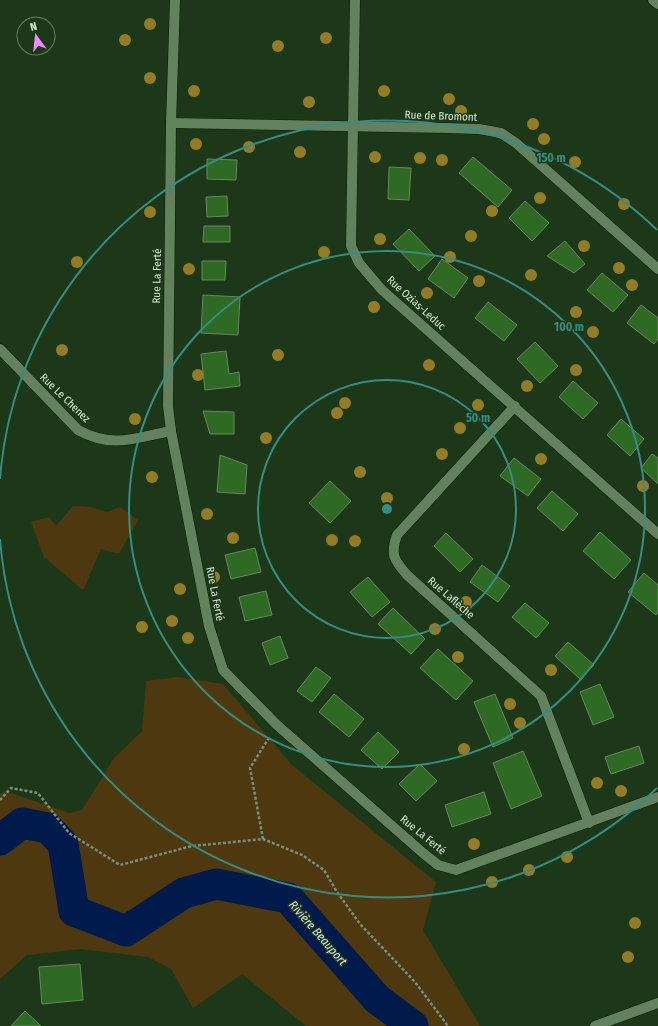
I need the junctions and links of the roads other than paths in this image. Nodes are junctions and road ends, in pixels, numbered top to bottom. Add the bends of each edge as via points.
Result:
1 (175, 0) edge
2 (355, 0) edge
3 (653, 0) edge
4 (658, 4) edge
5 (171, 123) junction
6 (352, 126) junction
7 (658, 269) edge
8 (0, 349) edge
9 (515, 406) junction
10 (171, 431) junction
11 (658, 534) edge
12 (658, 797) edge
13 (589, 823) junction
14 (658, 1003) edge
15 (594, 1026) edge

1 - 5 street, Rue La Ferté
2 - 6 street, Rue Ozias-Leduc
3 - 4 street
5 - 6 street, Rue de Bromont
5 - 10 street, Rue La Ferté via 168,406
6 - 7 street, Rue de Bromont via 479,129 501,133 516,143
6 - 9 street, Rue Ozias-Leduc via 351,246 359,263 382,290
8 - 10 street, Rue Le Chenez via 78,430 92,438 114,442
9 - 11 street, Rue Ozias-Leduc
9 - 13 street, Rue Laflèche via 397,535 392,549 397,563 407,575 541,696
10 - 13 street, Rue La Ferté via 209,626 222,670 277,725 438,865 456,870
12 - 13 street, Rue La Ferté
14 - 15 street

